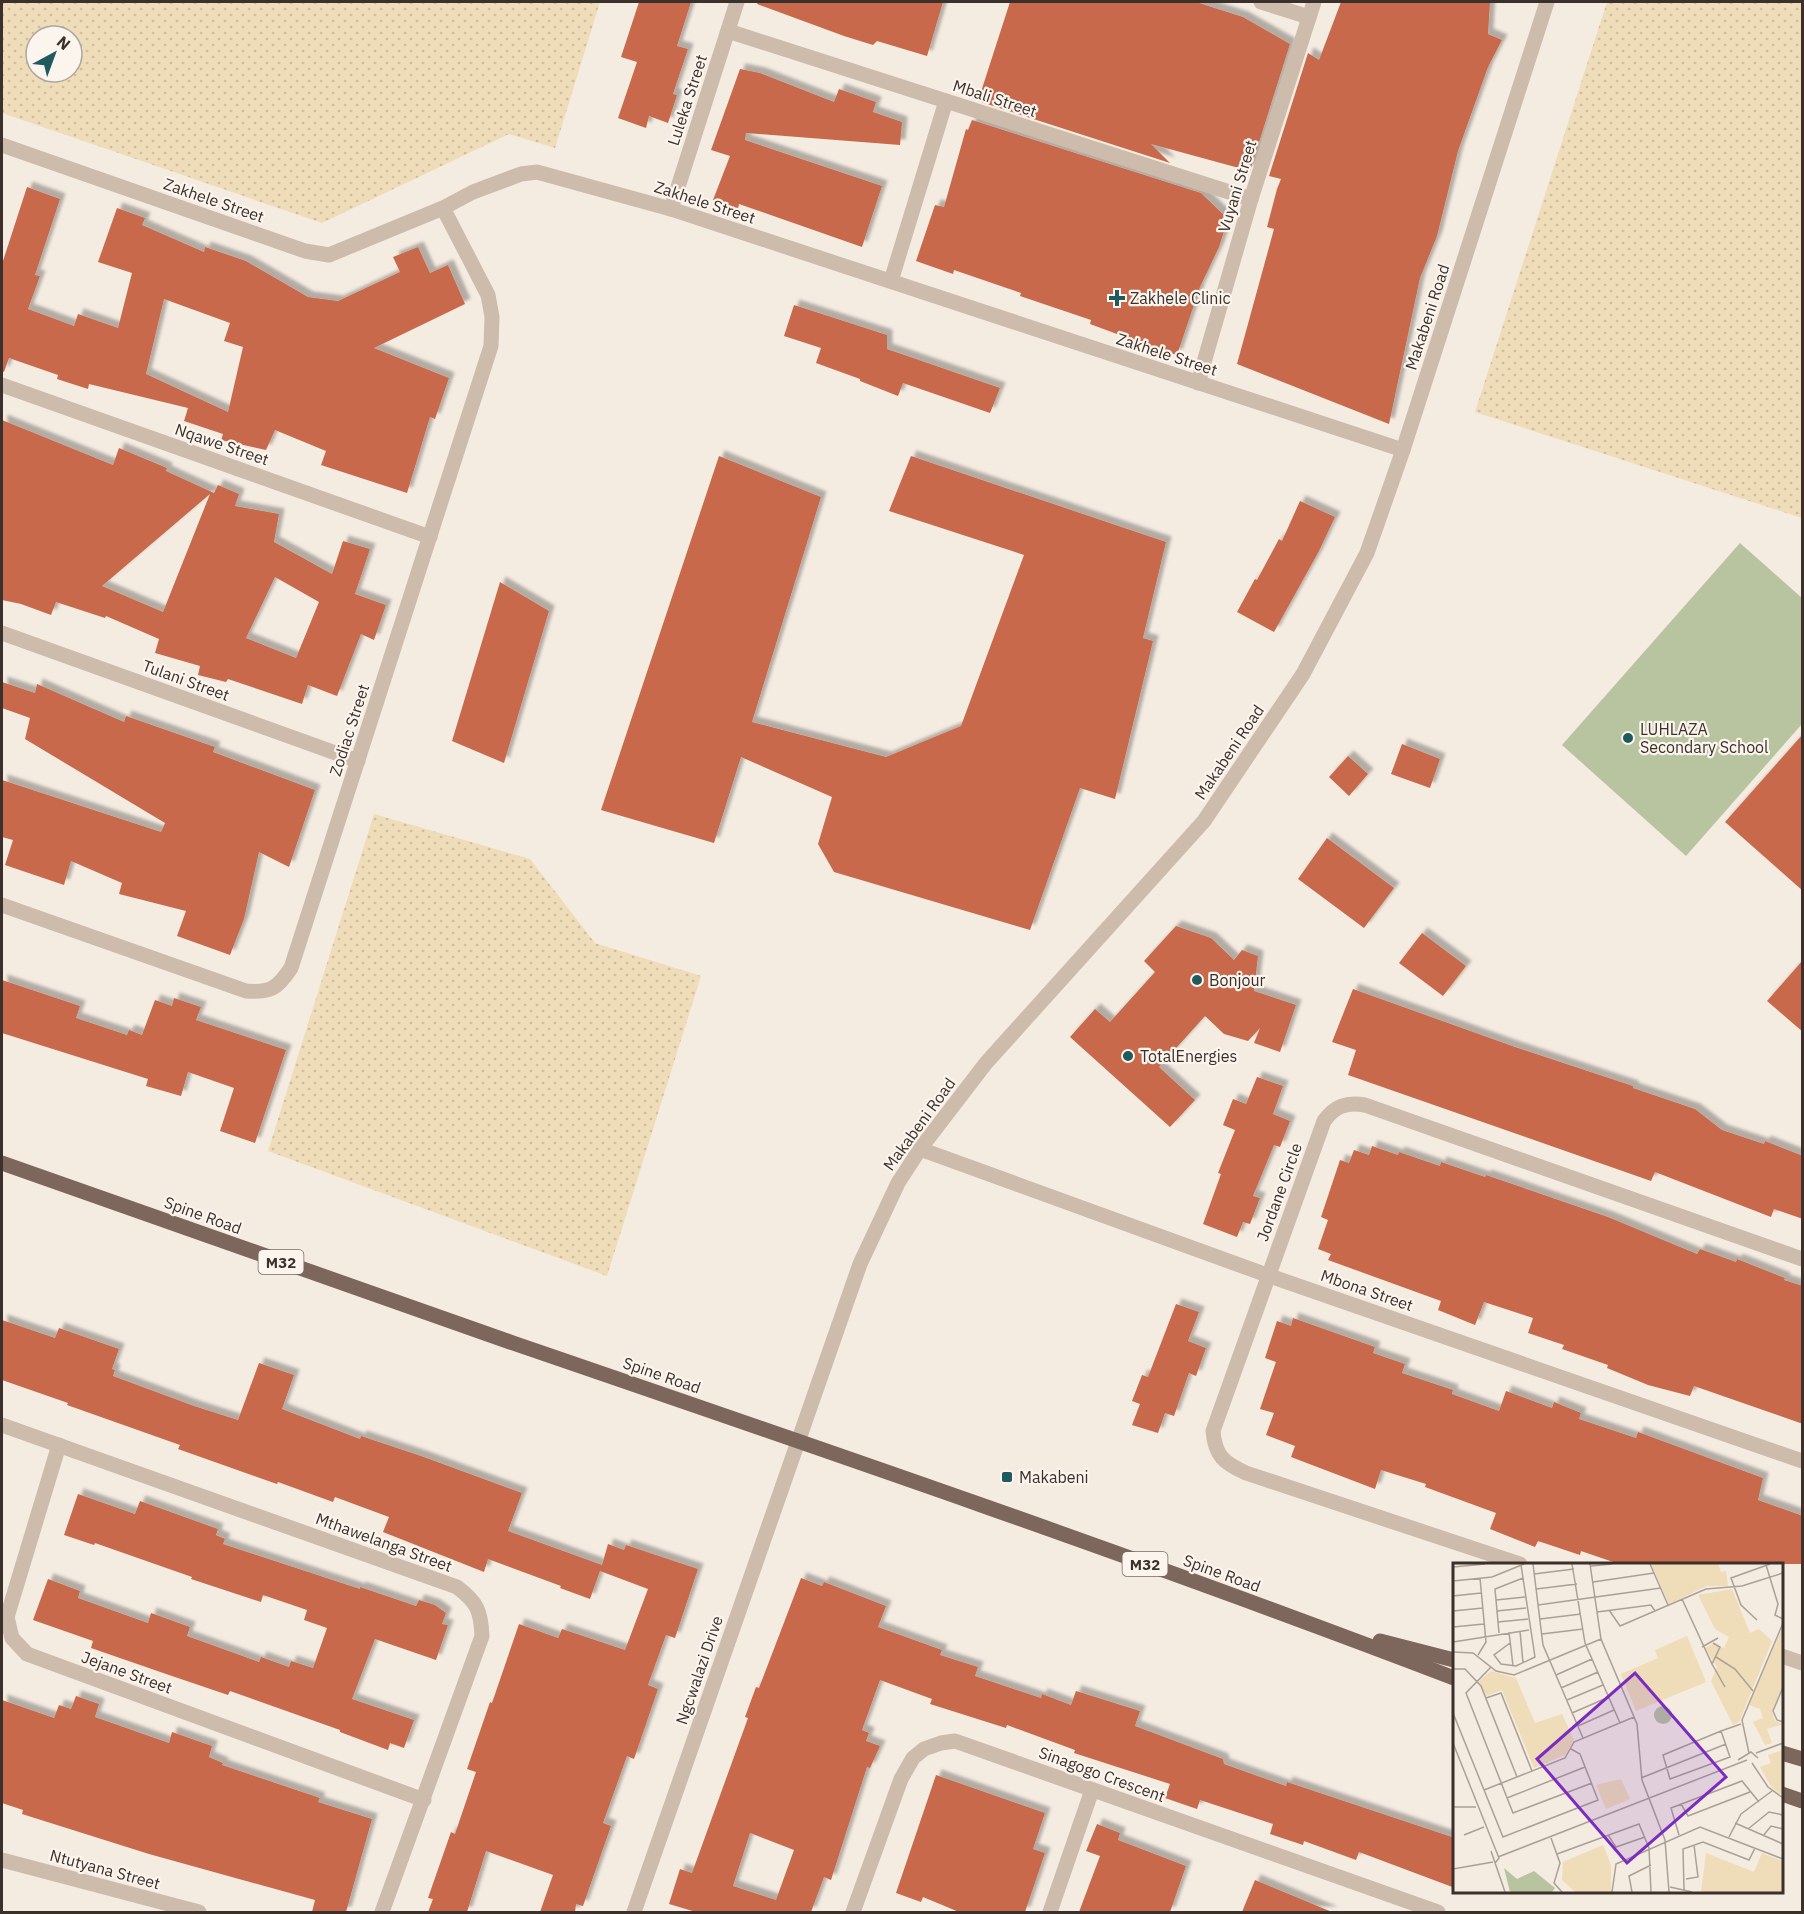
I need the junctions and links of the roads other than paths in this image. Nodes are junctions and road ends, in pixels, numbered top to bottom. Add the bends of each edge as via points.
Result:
1 (737, 2) edge
2 (1261, 2) edge
3 (1314, 2) edge
4 (1547, 2) edge
5 (1309, 17) junction
6 (728, 31) junction
7 (946, 101) junction
8 (2, 145) edge
9 (1251, 199) junction
10 (443, 208) junction
11 (671, 209) junction
12 (891, 281) junction
13 (1198, 383) junction
14 (2, 385) edge
15 (1403, 450) junction
16 (430, 537) junction
17 (2, 633) edge
18 (358, 760) junction
19 (2, 905) edge
20 (920, 1149) junction
21 (2, 1163) edge
22 (1803, 1259) edge
23 (1267, 1275) junction
24 (2, 1425) edge
25 (800, 1441) junction
26 (59, 1445) junction
27 (1803, 1461) edge
28 (1517, 1563) edge
29 (1310, 1623) junction
30 (1783, 1656) edge
31 (1453, 1659) edge
32 (1803, 1664) edge
33 (1453, 1677) edge
34 (1783, 1753) edge
35 (1803, 1759) edge
36 (1092, 1790) junction
37 (1783, 1794) edge
38 (424, 1800) junction
39 (1803, 1801) edge
40 (2, 1860) edge
41 (199, 1912) edge
42 (382, 1912) edge
43 (634, 1912) edge
44 (853, 1912) edge
45 (1050, 1912) edge
46 (1438, 1912) edge

1 - 6 street, Luleka Street
2 - 5 street
3 - 5 street, Vuyani Street
4 - 15 street, Makabeni Road
5 - 9 street, Vuyani Street
6 - 7 street, Mbali Street
6 - 11 street, Luleka Street
7 - 9 street, Mbali Street
7 - 12 street
8 - 10 street, Zakhele Street via 305,252 329,255
9 - 13 street, Vuyani Street
10 - 11 street, Zakhele Street via 473,192 537,172
10 - 16 street, Zodiac Street via 488,295 491,346
11 - 12 street, Zakhele Street
12 - 13 street, Zakhele Street
13 - 15 street, Zakhele Street
14 - 16 street, Nqawe Street
15 - 20 street, Makabeni Road via 1367,553 1309,664 1204,821 986,1063
16 - 18 street, Zodiac Street
17 - 18 street, Tulani Street
18 - 19 street, Zodiac Street via 291,968 276,987 263,992 246,991
20 - 23 street, Mbona Street
20 - 25 street, Makabeni Road via 898,1183 860,1264
21 - 25 main road, Spine Road / M32
22 - 23 street, Jordane Circle via 1353,1103 1341,1105 1324,1121
23 - 27 street, Mbona Street
23 - 28 street, Jordane Circle via 1213,1431 1219,1456 1246,1473
24 - 26 street, Mthawelanga Street
25 - 29 main road, Spine Road / M32
25 - 43 street, Ngcwalazi Drive
26 - 38 street, Jejane Street via 7,1617 12,1638 27,1654
26 - 38 street, Mthawelanga Street via 457,1587 470,1596 478,1607 482,1636
29 - 31 main road, Spine Road / M32
29 - 33 main road, Spine Road / M32
30 - 32 street
34 - 35 main road
36 - 44 street, Sinagogo Crescent via 955,1741 924,1749 913,1758 902,1779
36 - 45 street
36 - 46 street, Sinagogo Crescent
37 - 39 main road
38 - 42 street, Mthawelanga Street
40 - 41 street, Ntutyana Street

